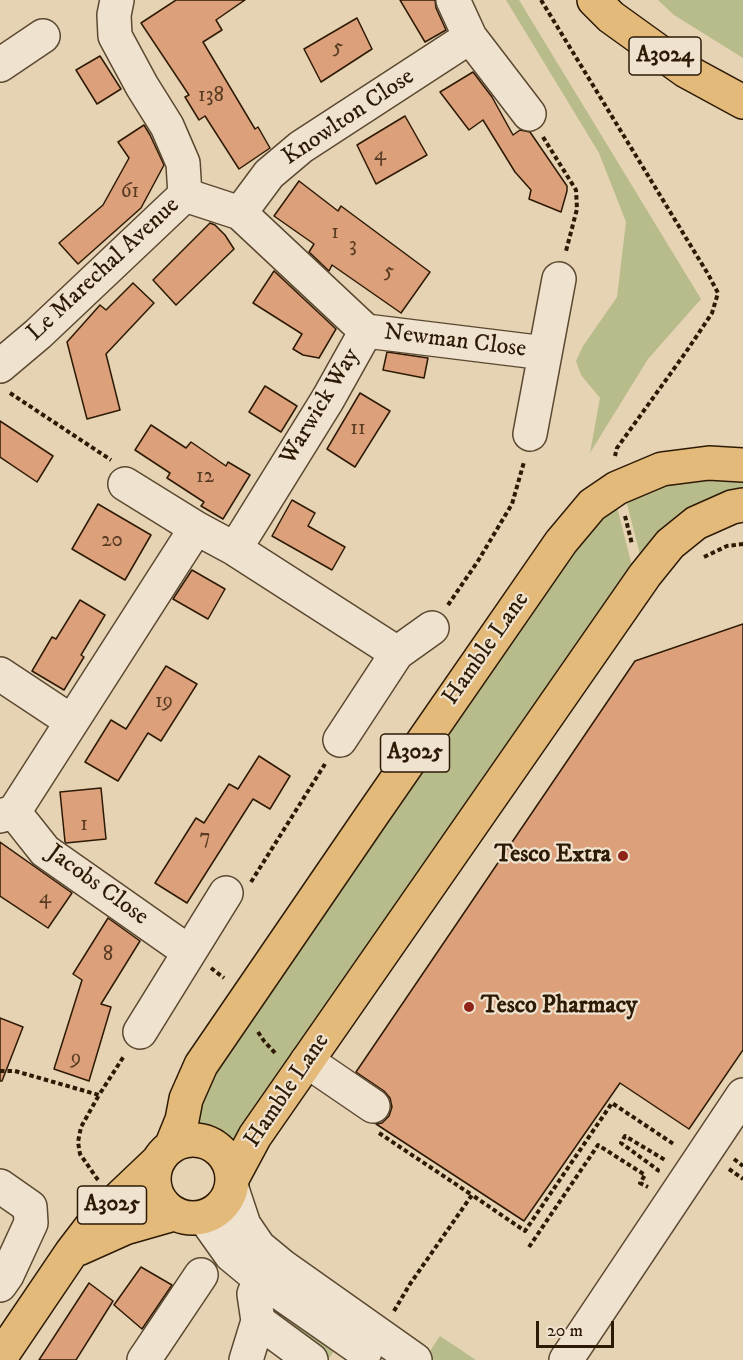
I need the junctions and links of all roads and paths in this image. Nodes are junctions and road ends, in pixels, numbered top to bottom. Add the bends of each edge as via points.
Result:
1 (117, 0) edge
2 (453, 0) edge
3 (541, 0) edge
4 (594, 0) edge
5 (43, 36) dead end
6 (470, 37) junction
7 (0, 65) edge
8 (743, 102) edge
9 (529, 114) joint
10 (185, 195) junction
11 (240, 213) junction
12 (559, 279) joint
13 (366, 331) junction
14 (544, 353) junction
15 (5, 380) edge
16 (528, 444) joint
17 (743, 465) edge
18 (125, 484) joint
19 (618, 488) junction
20 (743, 505) edge
21 (196, 528) junction
22 (743, 544) edge
23 (235, 549) junction
24 (700, 558) dead end
25 (645, 575) junction
26 (432, 628) joint
27 (397, 653) junction
28 (0, 674) edge
29 (71, 721) junction
30 (340, 740) joint
31 (7, 814) edge
32 (226, 893) joint
33 (189, 952) junction
34 (245, 1001) junction
35 (140, 1032) joint
36 (302, 1068) junction
37 (0, 1071) edge
38 (99, 1095) junction
39 (743, 1095) edge
40 (373, 1118) joint
41 (164, 1154) junction
42 (232, 1183) junction
43 (0, 1186) edge
44 (103, 1188) dead end
45 (472, 1196) junction
46 (189, 1216) junction
47 (529, 1247) dead end
48 (71, 1252) junction
49 (201, 1275) dead end
50 (260, 1279) junction
51 (0, 1285) edge
52 (393, 1312) dead end
53 (258, 1321) junction
54 (0, 1358) edge
55 (144, 1360) edge
56 (246, 1360) edge
57 (311, 1360) edge
58 (376, 1360) edge
59 (415, 1360) edge
60 (566, 1360) edge

1 - 10 street, Le Marechal Avenue via 115,36 167,126 183,163
2 - 6 street
3 - 19 path via 718,293 711,313 686,352 617,448 614,464
4 - 8 main road, A3024 via 611,17 686,71
5 - 7 street
6 - 9 street
6 - 11 street, Knowlton Close via 301,147 269,174
9 - 12 path via 576,190 577,209
10 - 11 street, Warwick Way
10 - 15 street, Le Marechal Avenue via 38,334
11 - 13 street, Warwick Way
12 - 14 street, Newman Close
13 - 14 street, Newman Close
13 - 23 street, Warwick Way
14 - 16 street, Newman Close
15 - 18 path via 124,468
16 - 26 path via 512,504
17 - 19 main road, Hamble Lane / A3025 via 709,463 662,469
18 - 21 street
19 - 25 path via 637,560
19 - 34 main road, Hamble Lane / A3025 via 592,505 561,542
20 - 25 main road, Hamble Lane via 696,524 670,544
21 - 23 street
21 - 29 street
22 - 24 path via 727,546
23 - 27 street
25 - 36 main road, Hamble Lane
26 - 27 street
27 - 30 street
28 - 29 street
29 - 31 street
30 - 32 path via 249,885
31 - 33 street, Jacobs Close via 45,852
32 - 33 street
33 - 34 path
33 - 35 street
34 - 36 path via 264,1041 280,1058
34 - 41 main road, Hamble Lane / A3025 via 201,1065 186,1099 182,1120
35 - 38 path
36 - 40 street
36 - 42 main road, Hamble Lane via 255,1136
37 - 38 path via 15,1071
38 - 44 path via 81,1127 78,1142 80,1154
39 - 60 street
40 - 45 path
41 - 42 main road via 182,1142 205,1142 225,1155
41 - 46 main road via 154,1173 158,1197 165,1207
41 - 48 main road, Hamble Lane / A3025 via 97,1219
42 - 46 main road via 222,1207 214,1213
42 - 59 street via 244,1225 259,1247
43 - 51 street via 30,1207 31,1223
45 - 47 path via 525,1231 612,1103 675,1145 665,1160 625,1136 621,1143 658,1170 647,1187 640,1183 645,1175 598,1145
45 - 52 path
46 - 48 main road, A3025 via 125,1228
46 - 50 street
48 - 54 main road, Hamble Lane / A3025
49 - 55 street
50 - 53 street via 254,1294
50 - 58 street
53 - 56 street
53 - 57 street

